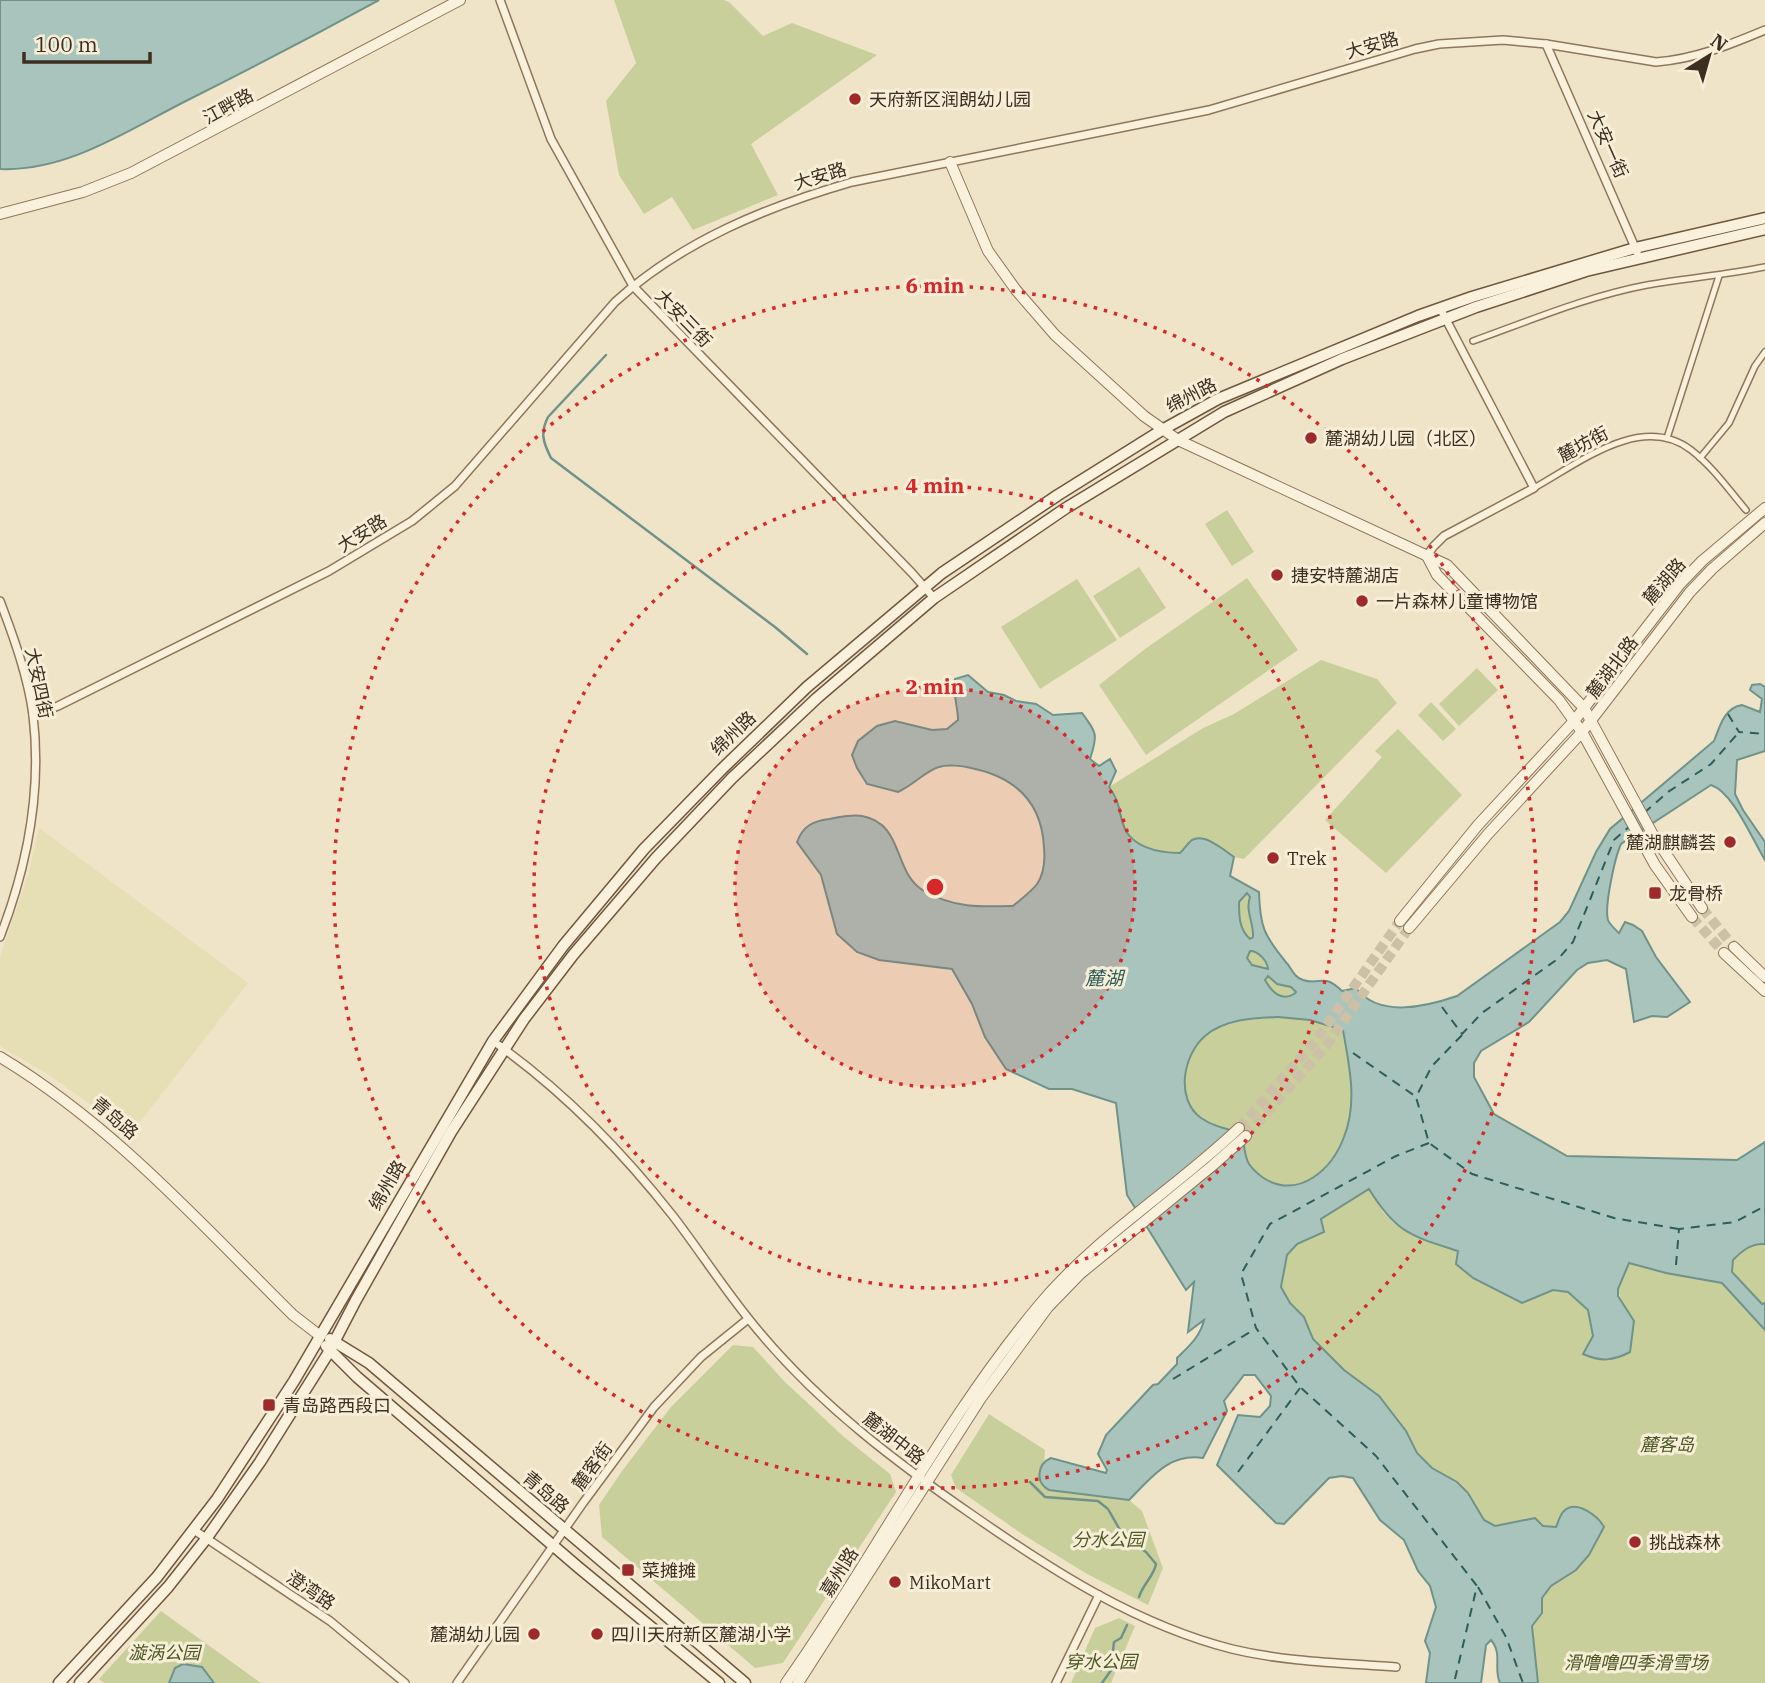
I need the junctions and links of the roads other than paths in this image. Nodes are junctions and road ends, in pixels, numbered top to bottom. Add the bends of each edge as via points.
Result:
1 (460, 0) edge
2 (500, 0) edge
3 (1765, 30) edge
4 (1546, 44) junction
5 (950, 162) junction
6 (0, 214) edge
7 (1765, 218) edge
8 (1765, 229) edge
9 (1637, 253) junction
10 (1765, 267) edge
11 (1719, 276) junction
12 (633, 286) junction
13 (1440, 308) junction
14 (1446, 320) junction
15 (1472, 341) dead end
16 (1765, 352) edge
17 (1162, 430) junction
18 (1667, 438) junction
19 (1178, 440) junction
20 (1700, 458) junction
21 (1534, 488) junction
22 (1746, 510) dead end
23 (1763, 512) edge
24 (1765, 523) edge
25 (1743, 526) junction
26 (1751, 535) junction
27 (1427, 556) junction
28 (923, 587) junction
29 (934, 598) junction
30 (0, 601) edge
31 (1584, 708) junction
32 (33, 715) junction
33 (1591, 720) junction
34 (1574, 721) junction
35 (1582, 732) junction
36 (1702, 908) tunnel mouth
37 (1692, 917) tunnel mouth
38 (1400, 920) tunnel mouth
39 (1409, 928) tunnel mouth
40 (0, 937) edge
41 (1734, 947) tunnel mouth
42 (1724, 953) tunnel mouth
43 (1758, 976) edge
44 (1765, 991) edge
45 (493, 1041) junction
46 (504, 1049) junction
47 (0, 1057) edge
48 (1242, 1132) tunnel mouth
49 (748, 1319) junction
50 (319, 1335) junction
51 (334, 1340) junction
52 (329, 1352) junction
53 (922, 1480) junction
54 (194, 1530) junction
55 (564, 1531) junction
56 (206, 1539) junction
57 (554, 1546) junction
58 (1099, 1595) junction
59 (1396, 1667) dead end
60 (60, 1683) edge
61 (80, 1683) edge
62 (405, 1683) edge
63 (457, 1683) edge
64 (719, 1683) edge
65 (745, 1683) edge
66 (786, 1683) edge
67 (798, 1683) edge
68 (1056, 1683) edge

1 - 6 street, 江畔路 via 131,173 83,192
2 - 12 street, 大安三街 via 551,139
3 - 4 street, 大安路 via 1706,53 1656,62
4 - 5 street, 大安路 via 1503,40 1427,46 1209,110
4 - 9 street, 大安一街
5 - 12 street, 大安路 via 812,193 749,218 667,261
5 - 17 street via 988,251 1016,290 1055,335
7 - 9 main road, 绵州路
8 - 9 main road, 绵州路
9 - 13 main road, 绵州路
9 - 14 main road, 绵州路
10 - 11 street
11 - 15 street via 1646,285
11 - 18 street
12 - 28 street, 大安三街
12 - 32 street, 大安路 via 455,486 412,521 330,571
13 - 14 street
13 - 17 main road, 绵州路 via 1218,399
14 - 19 main road, 绵州路 via 1224,412
14 - 21 street
16 - 20 street via 1729,423
17 - 19 street
17 - 28 main road, 绵州路
18 - 20 street
18 - 21 street, 麓坊街 via 1616,442
19 - 27 street
19 - 29 main road, 绵州路 via 1066,508
20 - 22 street
21 - 27 street, 麓坊街 via 1444,536
23 - 25 street, 麓湖路
24 - 26 street, 麓湖北路
25 - 26 street
25 - 31 street, 麓湖路 via 1680,584
26 - 33 street, 麓湖北路 via 1690,592
27 - 31 street via 1447,565
27 - 34 street via 1437,575
28 - 29 street, 大安三街
28 - 45 main road, 绵州路 via 807,687 644,849 563,946
29 - 46 main road, 绵州路 via 732,778 656,858
30 - 32 street, 大安四街
31 - 33 street
31 - 34 street, 麓湖路
32 - 40 street, 大安四街 via 31,826 23,868
33 - 35 street, 麓湖北路
33 - 36 street via 1652,833
34 - 35 street
34 - 38 street, 麓湖路 via 1478,825
35 - 37 street via 1655,865
35 - 39 street, 麓湖北路
41 - 43 street
42 - 43 street
43 - 44 street
45 - 46 street, 麓湖中路
45 - 50 main road, 绵州路
46 - 49 street, 麓湖中路 via 613,1147 673,1216
46 - 51 main road, 绵州路
47 - 50 street, 青岛路 via 62,1098 127,1150 293,1315
48 - 53 street via 1115,1239 1048,1307
49 - 53 street, 麓湖中路 via 827,1403
49 - 55 street, 麓客街 via 668,1391
50 - 51 main road, 青岛路
50 - 52 main road, 青岛路
50 - 54 main road, 绵州路 via 294,1381
51 - 52 main road, 绵州路
51 - 55 main road, 青岛路 via 369,1363
52 - 56 main road, 绵州路
52 - 57 main road, 青岛路
53 - 58 street, 麓湖中路
53 - 66 street, 嘉州路
53 - 67 street, 嘉州路
54 - 56 street, 澄湾路
54 - 60 main road, 绵州路
55 - 57 street, 麓客街
55 - 65 main road, 青岛路
56 - 61 main road, 绵州路
56 - 62 street, 澄湾路 via 330,1621
57 - 63 street, 麓客街
57 - 64 main road, 青岛路
58 - 59 street, 麓湖中路 via 1153,1622 1232,1649 1310,1662
58 - 68 street

